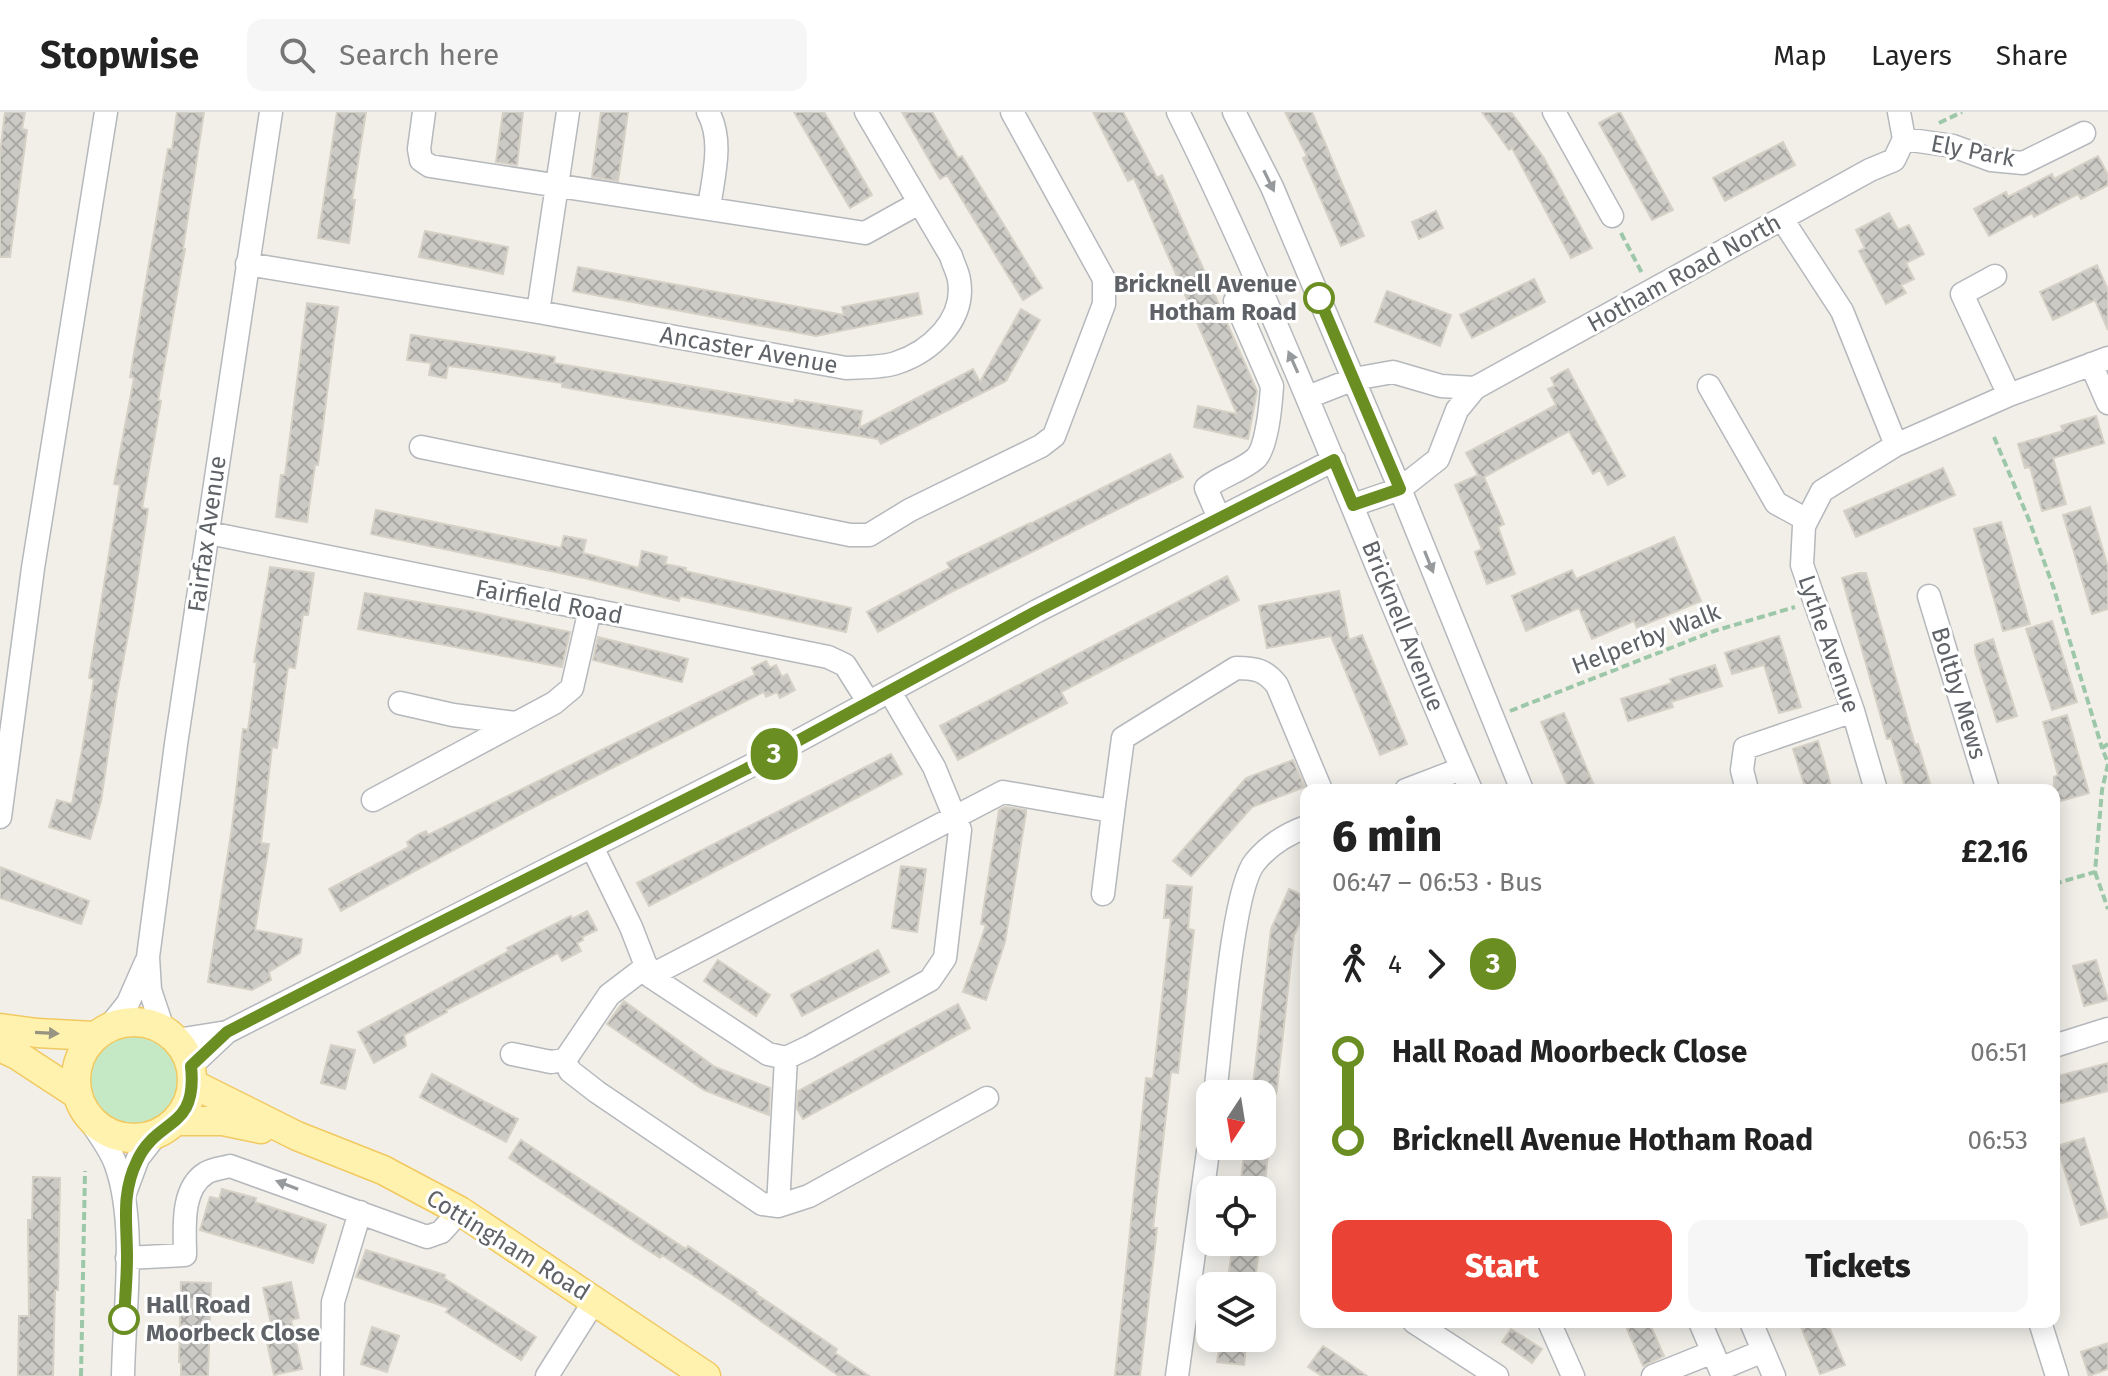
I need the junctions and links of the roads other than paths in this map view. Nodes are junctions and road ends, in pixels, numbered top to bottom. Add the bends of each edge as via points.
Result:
1 (106, 112) edge
2 (271, 112) edge
3 (424, 112) edge
4 (568, 112) edge
5 (708, 112) edge
6 (866, 112) edge
7 (1012, 112) edge
8 (1178, 112) edge
9 (1234, 112) edge
10 (1554, 112) edge
11 (1899, 112) edge
12 (2084, 133) dead end
13 (1904, 139) junction
14 (557, 184) junction
15 (919, 203) junction
16 (709, 208) junction
17 (1612, 216) road end
18 (1782, 219) junction
19 (247, 264) junction
20 (1995, 276) dead end
21 (1260, 287) junction
22 (538, 312) junction
23 (2099, 361) edge
24 (1354, 379) junction
25 (1709, 386) dead end
26 (1475, 388) junction
27 (2009, 395) junction
28 (1308, 397) junction
29 (2108, 403) edge
30 (1896, 445) junction
31 (421, 447) dead end
32 (1334, 460) junction
33 (1400, 489) junction
34 (1353, 505) junction
35 (1219, 518) junction
36 (1807, 520) junction
37 (209, 533) junction
38 (1929, 596) dead end
39 (590, 609) junction
40 (890, 692) junction
41 (400, 703) dead end
42 (869, 703) junction
43 (1853, 711) junction
44 (517, 723) junction
45 (1466, 780) edge
46 (1318, 784) edge
47 (1442, 784) edge
48 (1520, 784) edge
49 (1746, 784) edge
50 (1874, 784) edge
51 (1986, 784) edge
52 (373, 800) dead end
53 (1114, 805) junction
54 (0, 817) edge
55 (955, 818) junction
56 (1300, 829) edge
57 (592, 847) junction
58 (1103, 894) dead end
59 (148, 957) junction
60 (648, 971) junction
61 (0, 1028) edge
62 (2108, 1029) edge
63 (102, 1031) junction
64 (227, 1032) junction
65 (170, 1035) junction
66 (2060, 1044) edge
67 (0, 1047) edge
68 (512, 1054) dead end
69 (786, 1058) junction
70 (565, 1060) junction
71 (192, 1075) junction
72 (1217, 1080) edge
73 (75, 1093) junction
74 (987, 1098) dead end
75 (91, 1122) junction
76 (166, 1128) junction
77 (297, 1136) junction
78 (1207, 1160) edge
79 (125, 1193) junction
80 (778, 1206) junction
81 (460, 1211) junction
82 (360, 1212) junction
83 (127, 1258) junction
84 (595, 1300) junction
85 (1423, 1328) edge
86 (1552, 1328) edge
87 (1703, 1328) edge
88 (1753, 1328) edge
89 (2042, 1328) edge
90 (1763, 1351) junction
91 (1719, 1366) edge
92 (123, 1376) edge
93 (332, 1376) edge
94 (547, 1376) edge
95 (706, 1376) edge
96 (1177, 1376) edge
97 (1497, 1376) edge
98 (1573, 1376) edge
99 (1653, 1376) edge
100 (1774, 1376) edge
101 (2057, 1376) edge

1 - 54 street via 33,568
2 - 19 street, Fairfax Avenue
3 - 14 street via 419,149 421,160 430,166
4 - 14 street
5 - 16 street via 717,144
6 - 15 street, Ancaster Avenue
7 - 31 street via 1104,279 1104,304 1093,334 1054,436 1041,446 869,535
8 - 21 street, Bricknell Avenue
9 -> 24 street, Bricknell Avenue
10 - 17 street
11 - 13 street
12 - 13 street, Ely Park via 2023,163
13 - 18 street, Hotham Road North via 1894,160
14 - 16 street
14 - 22 street
15 - 16 street via 865,233
15 - 22 street, Ancaster Avenue via 951,256 960,282 956,309 947,331 895,363 846,368
18 - 26 street, Hotham Road North
18 - 30 street via 1842,311
19 - 22 street, Ancaster Avenue
19 - 37 street, Fairfax Avenue
20 - 27 street via 1962,294
28 -> 21 street, Bricknell Avenue
21 - 35 street via 1235,301 1272,386 1271,402 1256,459 1206,488
23 - 27 street, Lythe Avenue
23 - 29 street
24 - 26 street via 1393,372 1441,386
24 - 28 street
24 - 33 street, Bricknell Avenue
25 - 36 street via 1776,503
26 - 33 street, Hotham Road North via 1457,410 1438,459
27 - 30 street, Lythe Avenue
28 - 32 street, Bricknell Avenue
30 - 36 street, Lythe Avenue via 1822,491
32 - 34 street, Bricknell Avenue
32 - 35 street
33 - 34 street, Hotham Road North
33 -> 48 street, Bricknell Avenue
34 - 45 street, Bricknell Avenue
35 - 40 street
36 - 43 street, Lythe Avenue via 1802,565
37 - 39 street, Fairfield Road
37 - 59 street, Fairfax Avenue
38 - 51 street, Boltby Mews
39 - 42 street, Fairfield Road via 828,657 845,665
39 - 44 street via 572,688
40 - 42 street
40 - 55 street via 934,767
41 - 44 street
42 - 57 street
43 - 49 street via 1745,748
43 - 50 street, Lythe Avenue
44 - 52 street
45 - 47 street
46 - 53 street via 1277,685 1267,672 1236,668 1123,738
53 - 55 street via 1106,810 1003,792
53 - 58 street
55 - 60 street
55 - 69 street via 960,830 958,862 945,958 930,980
56 - 72 street via 1253,863 1239,899
57 - 60 street
57 - 64 street
59 - 63 street, Fairfax Avenue via 128,1003
59 - 65 street, Fairfax Avenue via 150,990
60 - 69 street via 768,1054
60 - 70 street via 609,995
61 -> 63 main road
62 - 66 street
63 - 65 main road via 136,1021
63 - 73 main road via 77,1062
64 - 65 street
64 - 71 street
65 - 71 main road
67 - 73 main road
68 - 70 street
69 - 80 street
70 - 80 street via 570,1071 597,1092 762,1204
71 - 76 main road via 189,1104
71 - 77 main road, Cottingham Road
73 - 75 main road
74 - 80 street via 809,1196
75 - 76 main road via 121,1138
75 - 79 street via 115,1161
76 - 77 main road, Cottingham Road via 223,1121
76 - 79 street via 138,1158
77 - 81 main road, Cottingham Road via 383,1170
78 - 96 street
79 - 83 street
81 - 82 street via 441,1232 427,1237
81 - 84 main road, Cottingham Road
82 -> 83 street via 230,1166 206,1173 195,1185 185,1208 185,1255
82 - 93 street via 333,1302
83 - 92 street
84 - 94 street
84 - 95 main road, Cottingham Road
85 - 97 street
86 - 98 street
87 - 91 street
88 - 90 street
89 - 101 street
90 - 91 street
90 - 100 street
91 - 99 street

